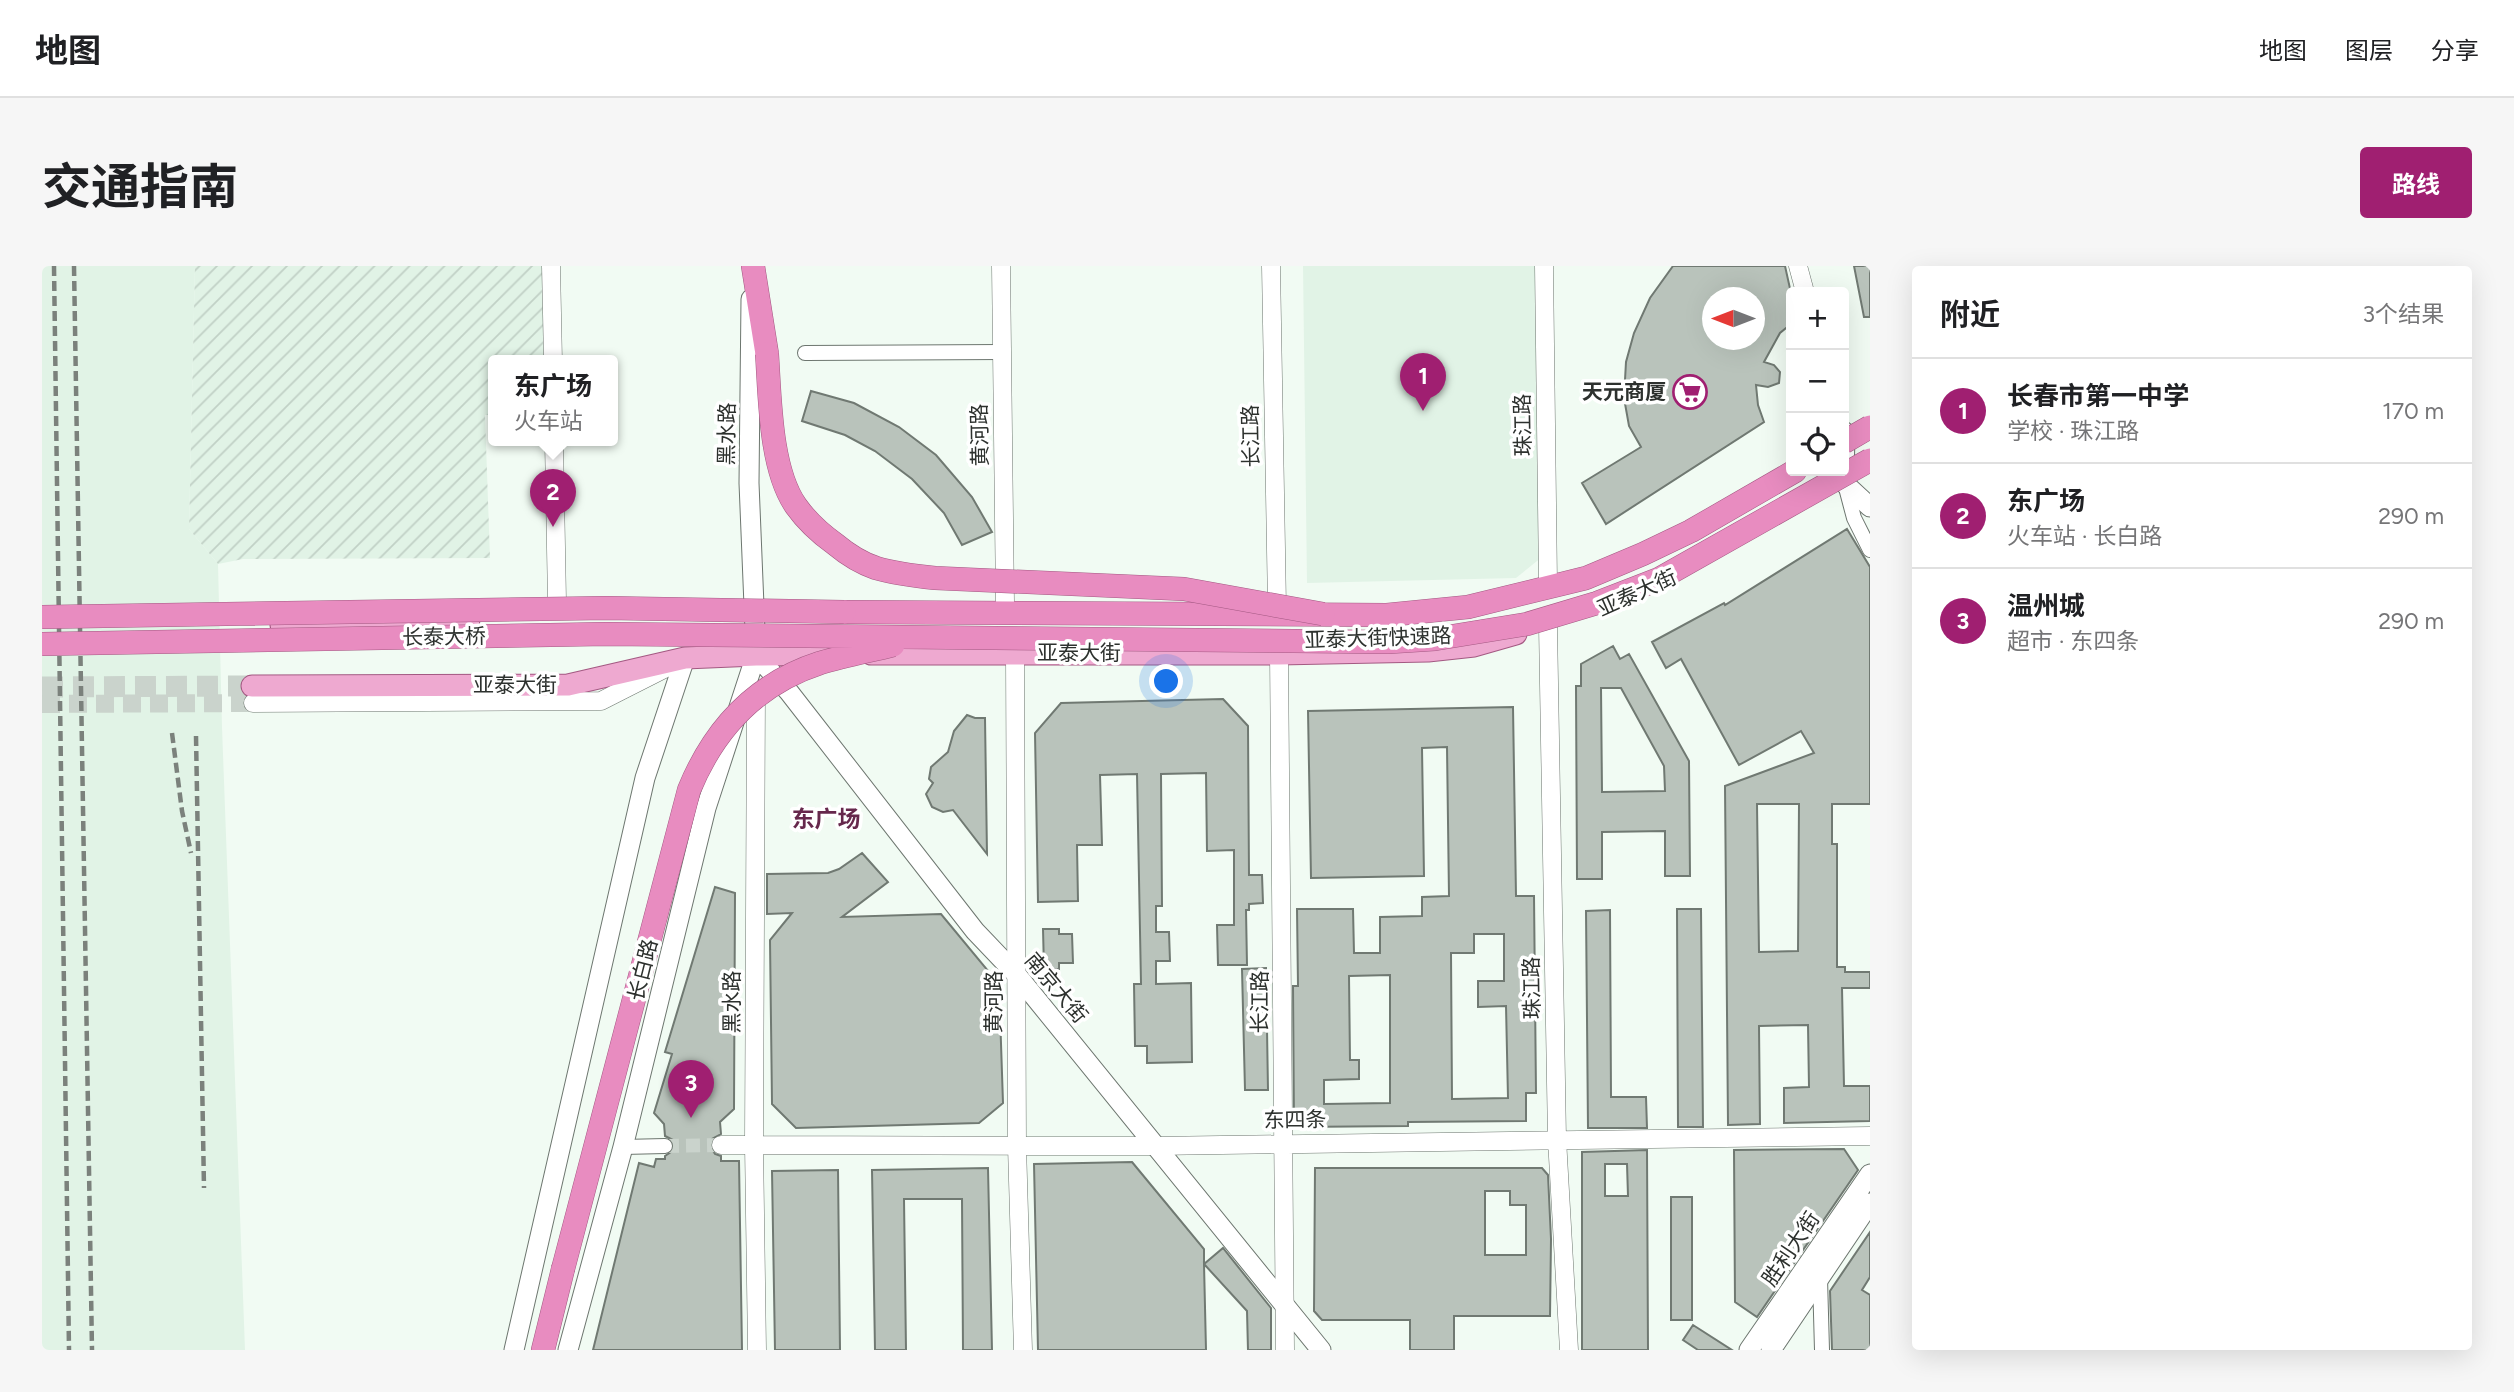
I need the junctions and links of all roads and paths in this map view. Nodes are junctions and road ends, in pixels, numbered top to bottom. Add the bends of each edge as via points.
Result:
1 (551, 266) edge
2 (752, 266) edge
3 (1000, 266) edge
4 (1272, 266) edge
5 (1544, 266) edge
6 (1798, 266) edge
7 (1804, 287) edge
8 (1002, 352) junction
9 (805, 353) dead end
10 (552, 355) edge
11 (1870, 417) edge
12 (1870, 427) edge
13 (1849, 431) edge
14 (1849, 433) edge
15 (1849, 438) edge
16 (554, 446) edge
17 (1870, 454) edge
18 (1870, 460) edge
19 (1786, 467) edge
20 (1870, 473) edge
21 (1786, 476) edge
22 (1844, 476) edge
23 (1844, 483) junction
24 (1870, 508) edge
25 (1870, 550) edge
26 (1548, 583) junction
27 (557, 601) junction
28 (753, 602) junction
29 (1005, 603) junction
30 (1277, 606) junction
31 (844, 612) joint
32 (1323, 614) junction
33 (250, 615) joint
34 (42, 617) edge
35 (1548, 626) junction
36 (845, 636) joint
37 (922, 637) junction
38 (42, 644) edge
39 (1015, 653) junction
40 (756, 654) junction
41 (1279, 654) junction
42 (685, 658) junction
43 (253, 695) tunnel mouth
44 (1016, 974) junction
45 (1870, 1136) edge
46 (1557, 1139) junction
47 (1283, 1143) junction
48 (754, 1144) junction
49 (721, 1145) tunnel mouth
50 (665, 1146) tunnel mouth
51 (1017, 1146) junction
52 (1154, 1146) junction
53 (623, 1147) junction
54 (1870, 1174) edge
55 (1870, 1203) edge
56 (1820, 1278) junction
57 (1285, 1307) junction
58 (514, 1350) edge
59 (543, 1350) edge
60 (568, 1350) edge
61 (757, 1350) edge
62 (1023, 1350) edge
63 (1285, 1350) edge
64 (1321, 1350) edge
65 (1569, 1350) edge
66 (1749, 1350) edge
67 (1771, 1350) edge
68 (1822, 1350) edge

1 - 10 street
2 - 28 main road, 黑水路 via 749,483
2 - 32 highway, bridge via 779,463 795,505 850,556 874,567 935,578 1184,589
3 - 8 street, 黄河路
4 - 30 street, 长江路
5 - 26 street, 珠江路
6 - 7 street
8 - 9 street
8 - 29 street, 黄河路
11 - 13 main road
12 - 14 highway, bridge
15 - 17 main road
16 - 27 street
18 - 37 highway, 亚泰大街快速路, bridge via 1659,579 1527,624 1388,642
19 - 26 main road, 亚泰大街 via 1673,535
20 - 23 main road, 亚泰大街
21 - 32 highway, 亚泰大街快速路 via 1691,531 1586,578 1468,607 1387,615
22 - 23 main road
23 - 24 main road
23 - 25 street
23 - 35 main road, 亚泰大街 via 1679,576 1614,606
26 - 30 main road, 亚泰大街 via 1433,604
27 - 28 street
27 - 33 street
28 - 29 main road, 亚泰大街
28 - 33 main road, 亚泰大街 via 435,622
28 - 40 main road, 长白路
29 - 30 main road, 亚泰大街
31 - 32 highway, 亚泰大街快速路, bridge
31 - 34 highway, 长泰大桥, bridge via 607,608
35 - 41 main road, 亚泰大街 via 1474,646 1428,651
35 - 46 street, 珠江路
36 - 37 highway, 亚泰大街快速路, bridge
36 - 38 highway, 长泰大桥, bridge via 606,634
37 - 59 highway, bridge via 818,664 768,688 727,722 701,761 689,790
39 - 40 main road, 亚泰大街
39 - 41 main road, 亚泰大街
39 - 44 street, 黄河路
40 - 42 main road, 亚泰大街
40 - 44 main road, 南京大街 via 975,931
40 - 48 street, 黑水路
40 - 53 main road, 长白路 via 706,808
41 - 47 street, 长江路
42 - 43 main road, 亚泰大街 via 568,685
42 - 58 main road, 长白路 via 645,778
44 - 51 street, 黄河路
44 - 52 main road, 南京大街
45 - 46 street, 东四条
46 - 47 street, 东四条
46 - 65 street, 珠江路
47 - 52 street, 东四条
47 - 57 street, 长江路
48 - 49 street, 东四条
48 - 51 street, 东四条
48 - 61 street, 黑水路
50 - 53 street
51 - 52 street, 东四条
51 - 62 street, 黄河路
52 - 57 main road, 南京大街
53 - 60 main road, 长白路
54 - 66 main road, 胜利大街
55 - 56 main road, 胜利大街
56 - 67 main road, 胜利大街
56 - 68 street
57 - 63 street, 长江路
57 - 64 main road, 南京大街

